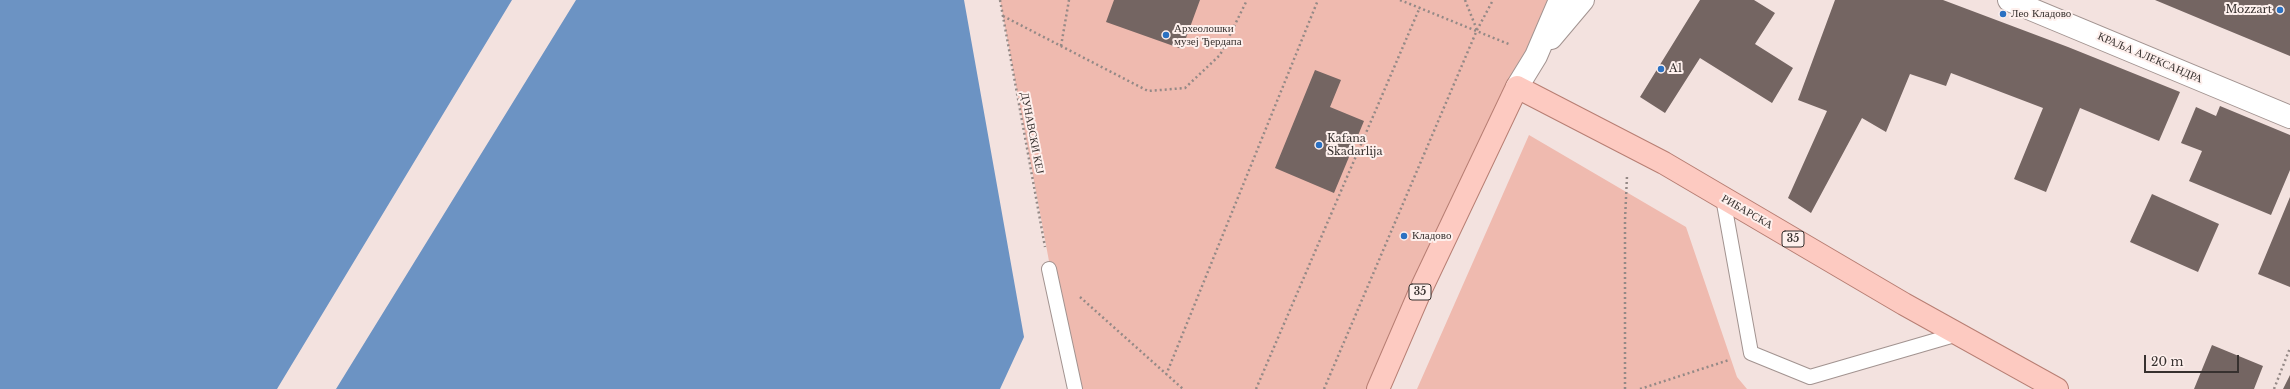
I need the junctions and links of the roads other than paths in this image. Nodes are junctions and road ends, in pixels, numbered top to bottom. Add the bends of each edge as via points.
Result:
1 (1560, 0) edge
2 (1583, 0) edge
3 (2009, 0) edge
4 (1536, 56) junction
5 (1518, 87) junction
6 (2290, 117) edge
7 (1723, 198) junction
8 (1049, 269) road end
9 (1958, 334) junction
10 (1075, 389) edge
11 (1378, 389) edge
12 (2057, 389) edge

1 - 4 street
2 - 4 street
3 - 6 street, КРАЉА АЛЕКСАНДРА
4 - 5 street
5 - 7 main road, РИБАРСКА / 35 via 1629,144
5 - 11 main road, 35 via 1422,288
7 - 9 main road, РИБАРСКА / 35
7 - 9 lane via 1751,353 1810,377
8 - 10 lane
9 - 12 main road, РИБАРСКА / 35

